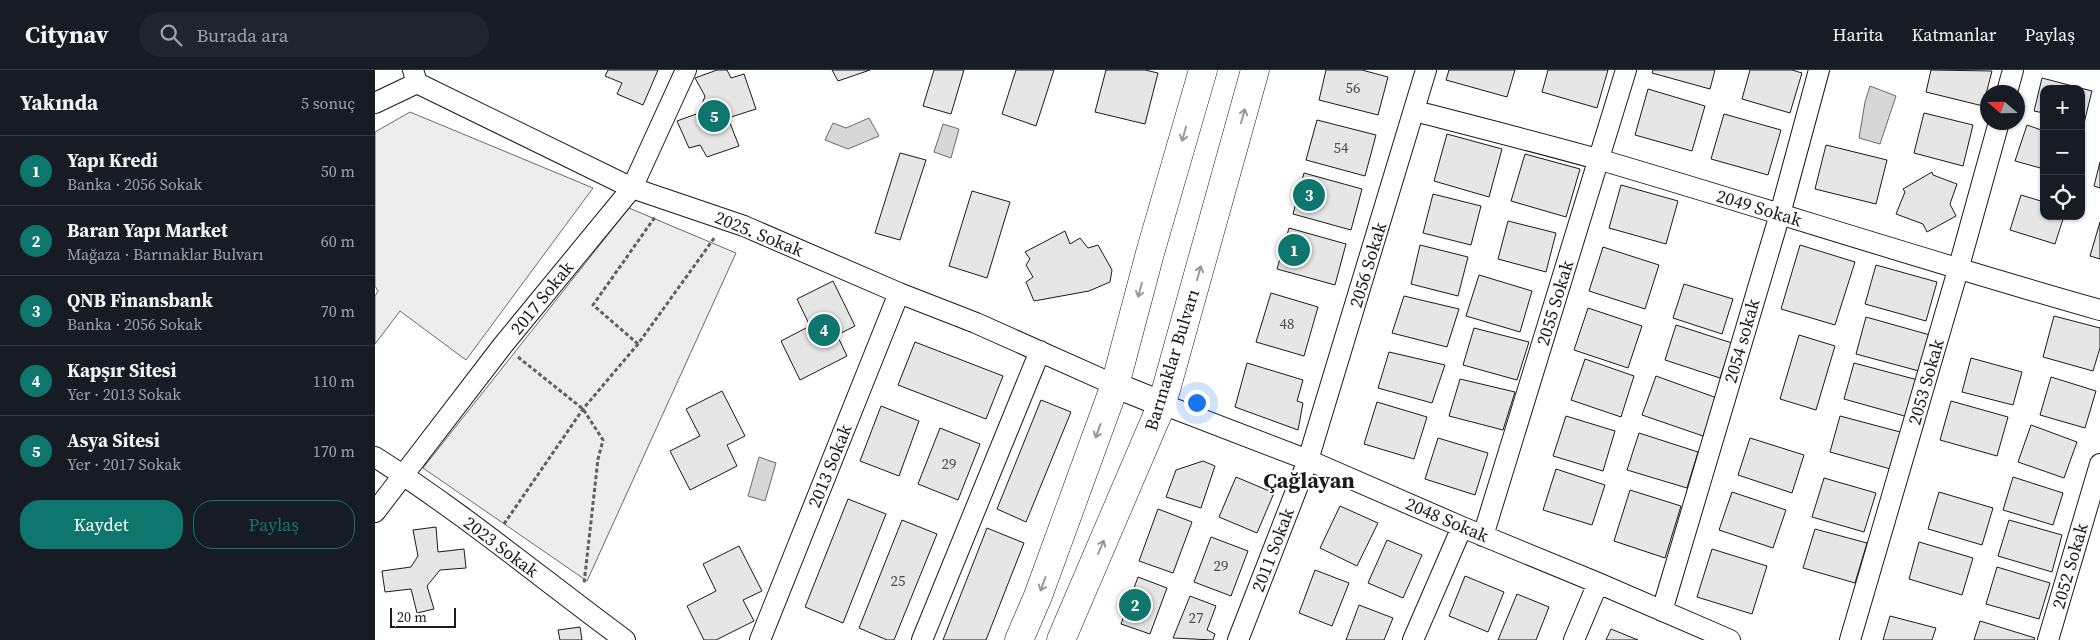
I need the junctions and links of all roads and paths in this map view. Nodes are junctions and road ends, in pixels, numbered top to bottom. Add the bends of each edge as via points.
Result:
1 (686, 70) edge
2 (1203, 70) edge
3 (1255, 70) edge
4 (1426, 70) edge
5 (1626, 70) edge
6 (1819, 70) edge
7 (2013, 70) edge
8 (415, 76) edge
9 (2009, 85) edge
10 (375, 103) edge
11 (1415, 111) junction
12 (1997, 130) edge
13 (1599, 160) junction
14 (632, 188) junction
15 (667, 200) junction
16 (1780, 214) junction
17 (727, 220) junction
18 (1958, 270) junction
19 (899, 293) junction
20 (2100, 310) edge
21 (638, 344) junction
22 (503, 345) junction
23 (1040, 352) junction
24 (1115, 385) junction
25 (1162, 404) junction
26 (583, 409) junction
27 (375, 457) edge
28 (1308, 460) junction
29 (2100, 464) edge
30 (403, 475) junction
31 (375, 512) edge
32 (1462, 527) junction
33 (1483, 536) junction
34 (492, 540) junction
35 (1598, 583) junction
36 (581, 607) junction
37 (1662, 611) junction
38 (625, 640) edge
39 (760, 640) edge
40 (922, 640) edge
41 (1019, 640) edge
42 (1061, 640) edge
43 (1238, 640) edge
44 (1413, 640) edge
45 (1574, 640) edge
46 (1730, 640) edge
47 (1849, 640) edge
48 (2048, 640) edge

1 - 14 street, 2017 Sokak
2 -> 24 main road
25 -> 3 main road, Barınaklar Bulvarı
4 - 11 street, 2056 Sokak
5 - 13 street, 2055 Sokak
6 - 16 street, 2054 sokak
7 - 9 street
8 - 10 street
8 - 14 street, 2025. Sokak
11 - 13 street, 2049 Sokak
11 - 28 street, 2056 Sokak
12 - 18 street, 2053 Sokak
13 - 16 street, 2049 Sokak
13 - 33 street, 2055 Sokak
14 - 15 street, 2025. Sokak
14 - 22 street, 2017 Sokak
15 - 17 street, 2025. Sokak
15 - 21 path via 593,305
16 - 18 street, 2049 Sokak
16 - 37 street, 2054 sokak
17 - 19 street, 2025. Sokak
17 - 21 path
18 - 20 street, 2049 Sokak
18 - 47 street, 2053 Sokak
19 - 23 street, 2025. Sokak
19 - 39 street, 2013 Sokak
21 - 26 path
22 - 26 path
22 - 30 street, 2017 Sokak
23 - 24 street, 2025. Sokak
23 - 40 street
24 - 25 street
24 -> 41 main road
25 - 28 street, 2048 Sokak
42 -> 25 main road, Barınaklar Bulvarı
26 - 34 path
26 - 36 path via 603,440 593,496
27 - 30 street, 2023 Sokak
28 - 32 street, 2048 Sokak
28 - 43 street, 2011 Sokak
29 - 48 street, 2052 Sokak
30 - 31 street, 2017 Sokak
30 - 34 street, 2023 Sokak
32 - 33 street, 2048 Sokak
32 - 44 street
33 - 35 street, 2048 Sokak
34 - 36 street, 2023 Sokak
35 - 37 street, 2048 Sokak
35 - 45 street
36 - 38 street, 2023 Sokak
37 - 46 street, 2048 Sokak

